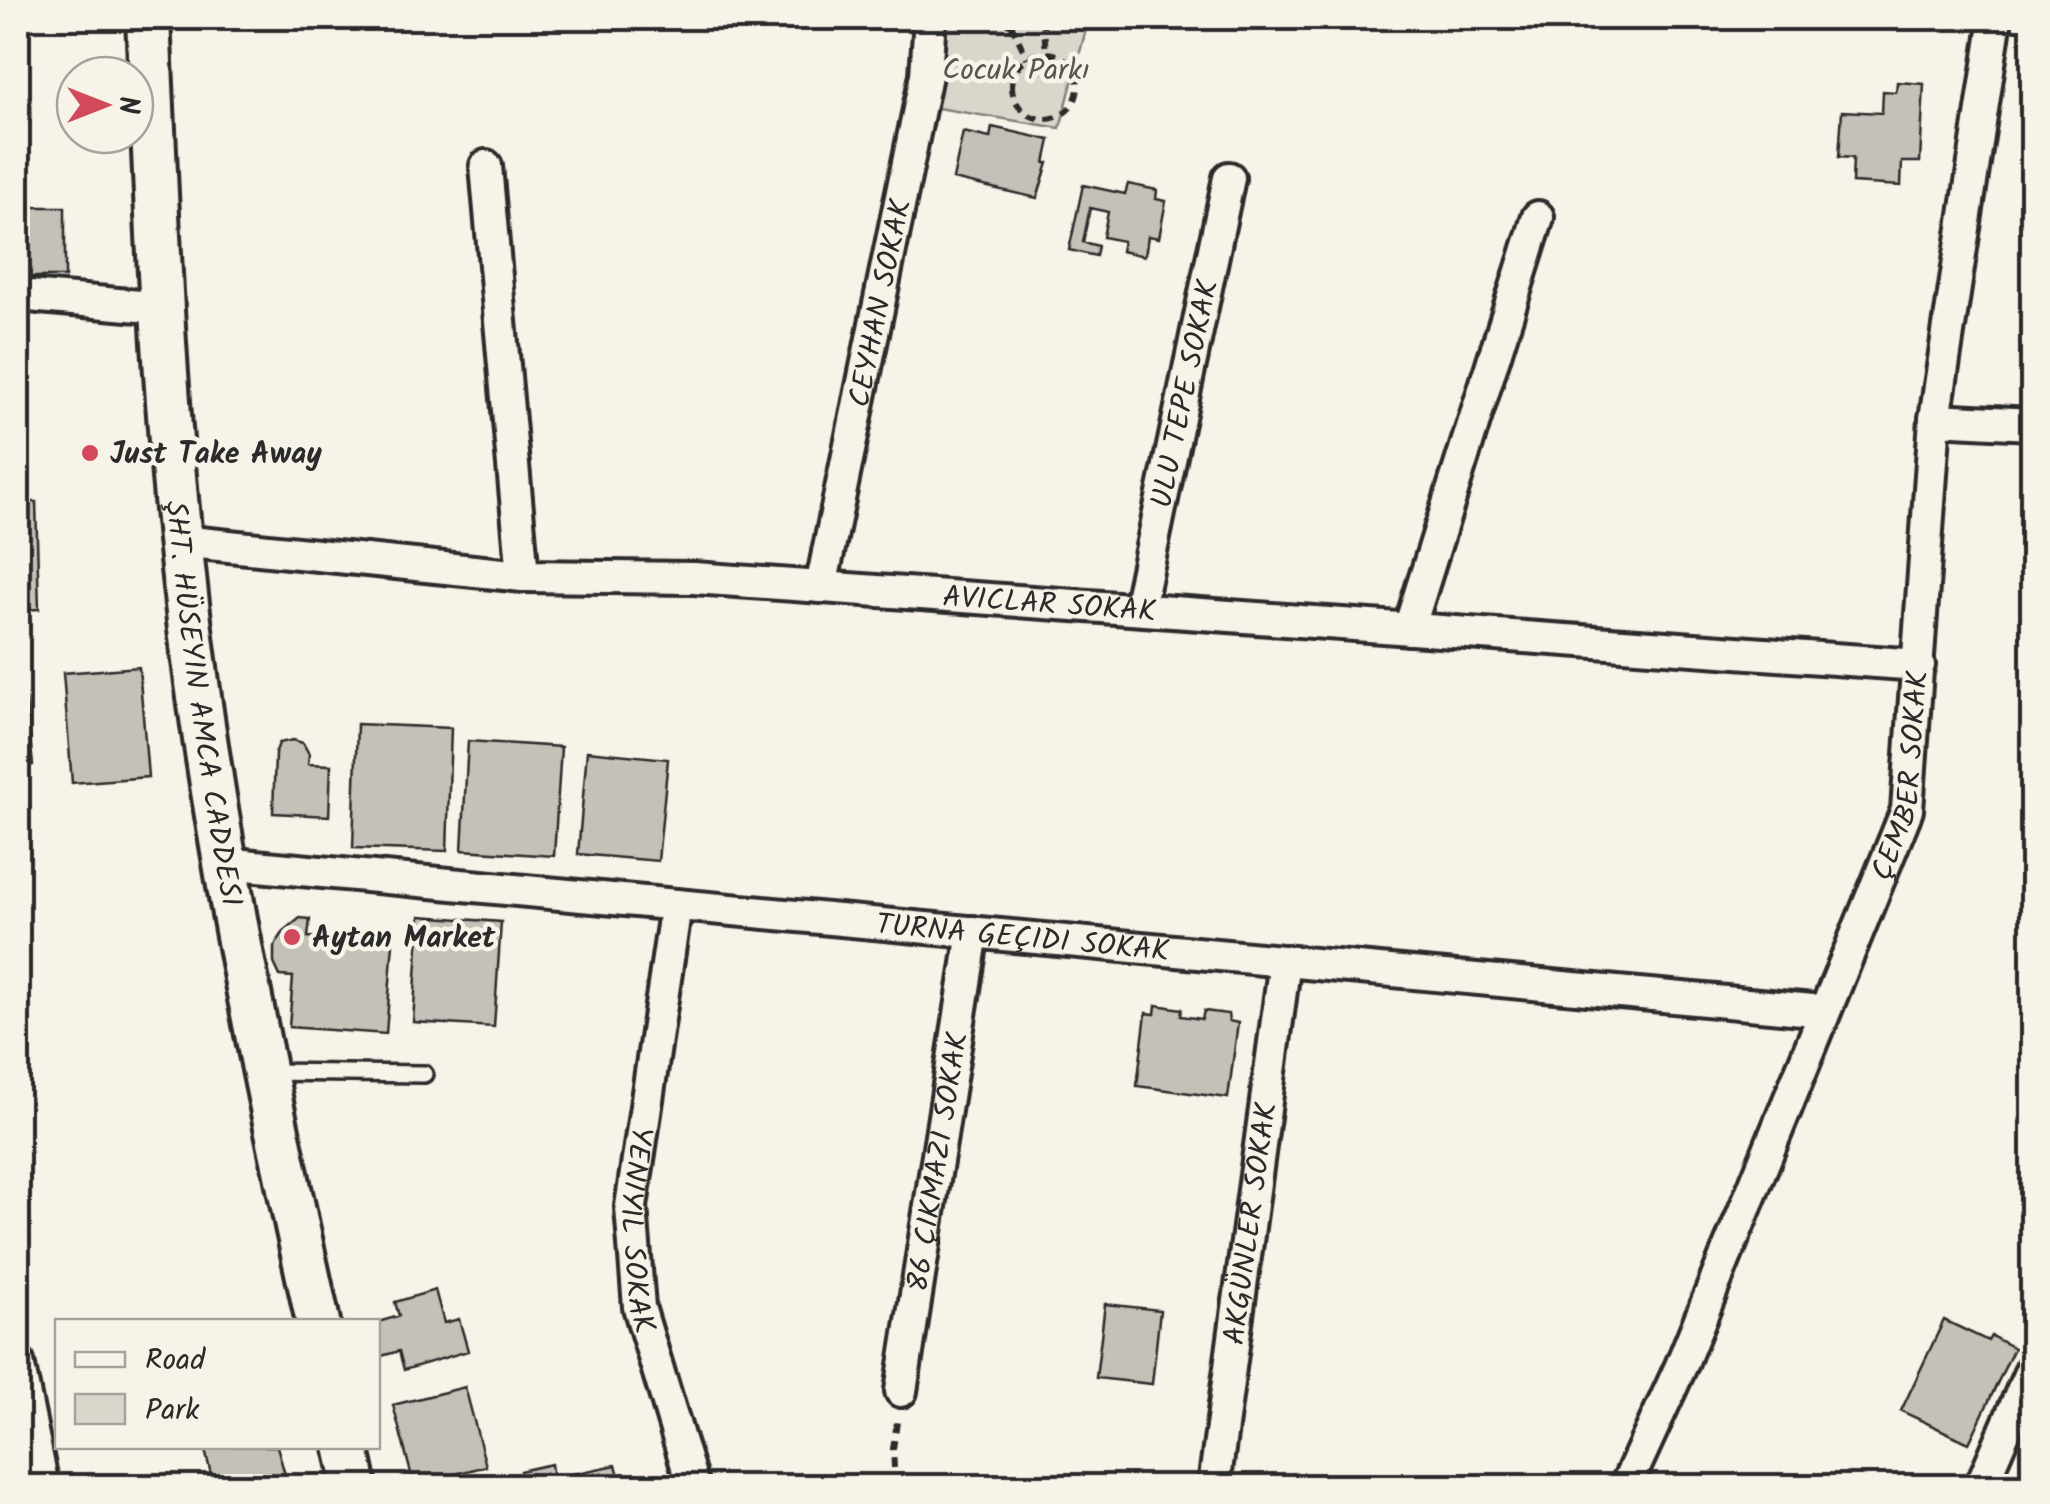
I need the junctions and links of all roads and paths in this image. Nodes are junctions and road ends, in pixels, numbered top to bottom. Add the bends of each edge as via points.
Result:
1 (148, 18) edge
2 (930, 18) edge
3 (971, 18) edge
4 (1018, 18) edge
5 (1043, 18) edge
6 (1996, 18) edge
7 (1011, 24) junction
8 (1046, 52) junction
9 (1027, 58) junction
10 (486, 166) dead end
11 (1229, 178) dead end
12 (1538, 217) dead end
13 (18, 295) edge
14 (162, 308) junction
15 (1935, 420) junction
16 (2032, 424) edge
17 (180, 541) junction
18 (523, 576) junction
19 (821, 587) junction
20 (1139, 610) junction
21 (1409, 629) junction
22 (1919, 665) junction
23 (224, 863) junction
24 (676, 905) junction
25 (973, 932) junction
26 (1285, 961) junction
27 (1824, 1011) junction
28 (266, 1072) junction
29 (424, 1074) dead end
30 (317, 1319) edge
31 (18, 1362) edge
32 (2032, 1368) edge
33 (901, 1391) joint
34 (2018, 1435) edge
35 (347, 1449) edge
36 (44, 1486) edge
37 (355, 1486) edge
38 (693, 1486) edge
39 (895, 1486) edge
40 (1214, 1486) edge
41 (1626, 1486) edge
42 (1981, 1486) edge

1 - 14 street, ŞHT. HÜSEYIN AMCA CADDESI
2 - 19 street, CEYHAN SOKAK via 926,75
3 - 7 path
4 - 7 path
5 - 8 path
6 - 15 street, ÇEMBER SOKAK
7 - 9 path
8 - 9 path
8 - 9 path via 1069,62 1079,84 1068,112 1055,119 1026,115 1018,106 1011,82
10 - 18 street
11 - 20 street, ULU TEPE SOKAK
12 - 21 street
13 - 14 street
14 - 17 street, ŞHT. HÜSEYIN AMCA CADDESI
15 - 16 street
15 - 22 street, ÇEMBER SOKAK
17 - 18 street
17 - 23 street, ŞHT. HÜSEYIN AMCA CADDESI
18 - 19 street
19 - 20 street
20 - 21 street
21 - 22 street
22 - 27 street, ÇEMBER SOKAK via 1907,810
23 - 24 street, TURNA GEÇIDI SOKAK
23 - 28 street, ŞHT. HÜSEYIN AMCA CADDESI
24 - 25 street, TURNA GEÇIDI SOKAK
24 - 38 street via 631,1208 640,1307
25 - 26 street, TURNA GEÇIDI SOKAK
25 - 33 street
26 - 27 street, TURNA GEÇIDI SOKAK
26 - 40 street, AKGÜNLER SOKAK
27 - 41 street, ÇEMBER SOKAK
28 - 29 lane
28 - 30 street, ŞHT. HÜSEYIN AMCA CADDESI
31 - 36 street
32 - 34 street
33 - 39 path
34 - 42 street
35 - 37 street

